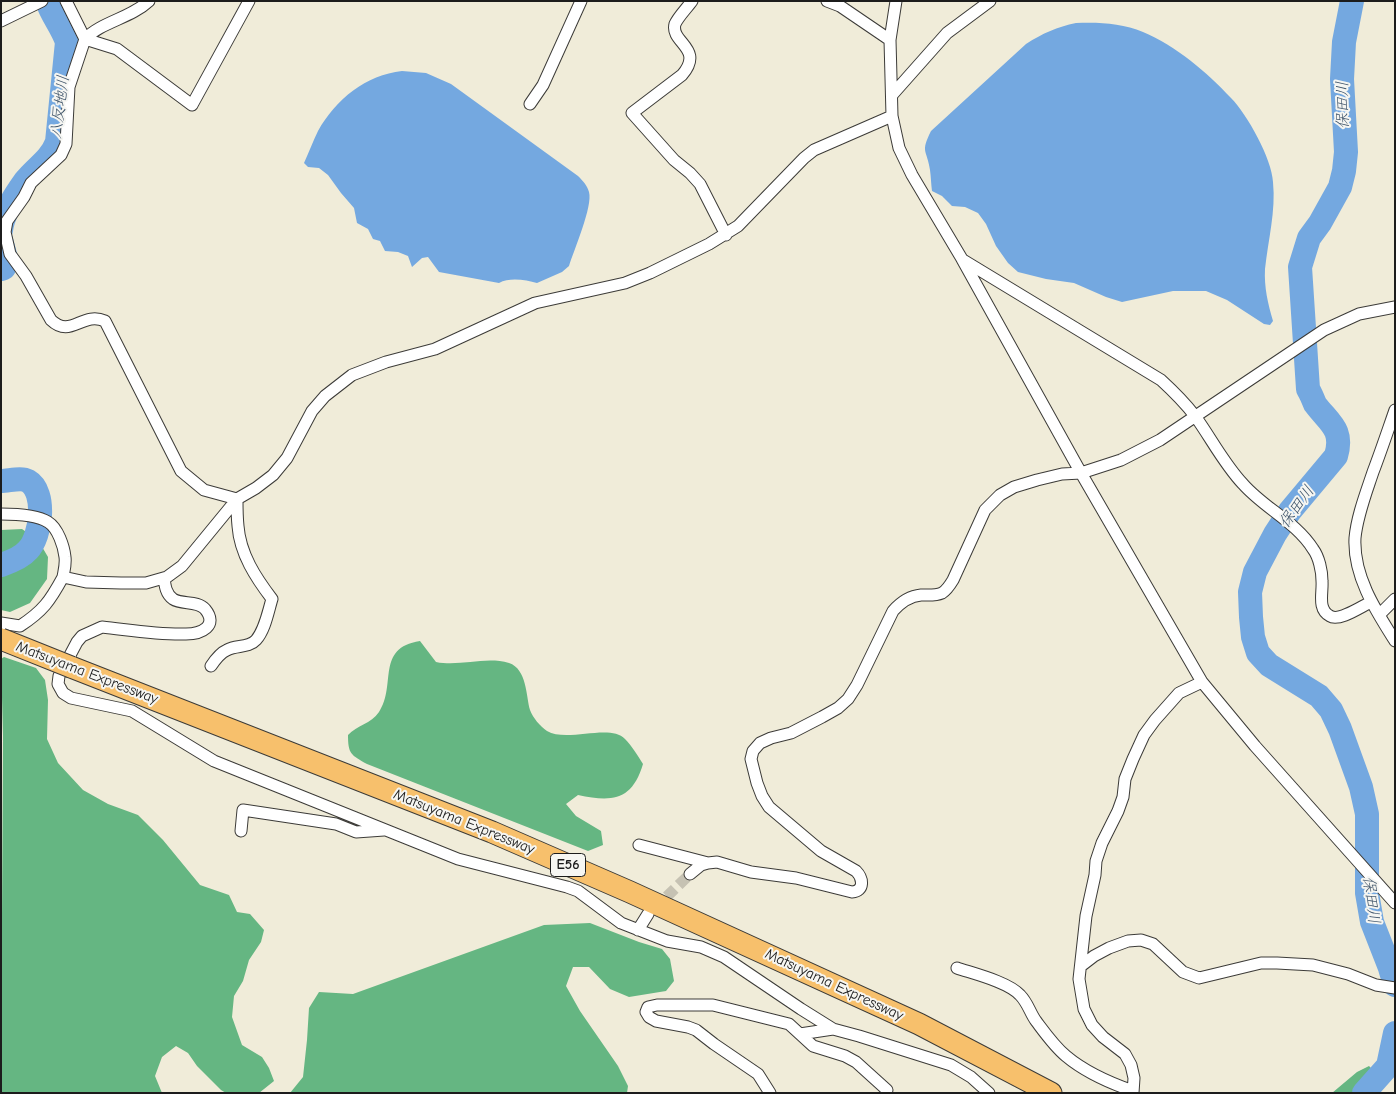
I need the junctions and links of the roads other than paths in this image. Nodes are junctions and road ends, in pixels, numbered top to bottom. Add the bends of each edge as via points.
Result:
1 (42, 1) edge
2 (66, 1) edge
3 (149, 1) edge
4 (248, 1) edge
5 (581, 1) edge
6 (692, 1) edge
7 (827, 1) edge
8 (896, 1) edge
9 (990, 1) edge
10 (1, 21) edge
11 (84, 39) junction
12 (890, 40) junction
13 (892, 94) junction
14 (530, 104) dead end
15 (892, 116) junction
16 (726, 235) junction
17 (962, 259) junction
18 (1395, 307) edge
19 (1395, 410) edge
20 (1195, 416) junction
21 (1081, 473) junction
22 (237, 499) junction
23 (1, 514) edge
24 (63, 577) junction
25 (164, 578) junction
26 (1395, 599) edge
27 (1371, 602) junction
28 (1379, 615) junction
29 (1, 623) edge
30 (1, 639) edge
31 (1395, 641) edge
32 (211, 666) dead end
33 (1202, 682) junction
34 (387, 830) junction
35 (241, 831) dead end
36 (639, 846) dead end
37 (708, 862) junction
38 (690, 874) tunnel mouth
39 (1395, 903) edge
40 (648, 914) tunnel mouth
41 (638, 930) junction
42 (1081, 966) junction
43 (957, 968) dead end
44 (1395, 988) edge
45 (833, 1029) junction
46 (800, 1034) junction
47 (887, 1090) dead end
48 (1133, 1092) edge
49 (770, 1093) edge
50 (989, 1093) edge
51 (1051, 1093) edge

1 - 10 street
2 - 11 street
3 - 11 street via 125,17 90,32
4 - 11 street via 192,105 116,48
5 - 14 street via 543,85
6 - 16 street via 675,24 675,31 688,51 688,68 632,113 700,184
7 - 12 street via 840,6
8 - 12 street
9 - 13 street via 948,33
11 - 22 street via 69,87 66,144 61,155 31,183 7,221 5,232 10,254 58,326 65,328 90,318 105,321 182,471 204,490
12 - 13 street
13 - 15 street
15 - 16 street via 814,150
15 - 17 street via 899,148 912,175
16 - 22 street via 624,283 535,303 435,349 352,375 312,411 287,458 273,475
17 - 20 street via 1161,380
17 - 21 street
18 - 20 street via 1359,314 1324,330
19 - 27 street via 1365,496 1355,539 1362,581
20 - 21 street via 1138,452
20 - 27 street via 1243,485 1314,550 1320,564 1321,600 1328,616 1341,617
21 - 33 street
21 - 37 street via 1037,480 1000,495 985,510 947,588 941,593 910,599 893,611 848,698 822,717 791,733 760,743 753,751 753,770 769,807 821,851 856,872 860,876 861,888 852,892
22 - 25 street via 182,566
22 - 32 street via 241,544 256,579 272,599 256,641 228,649
23 - 24 street via 31,517 47,521 54,527 65,558
24 - 25 street via 86,582 121,583 146,583
24 - 29 street via 52,599 37,615 20,626
25 - 34 street via 171,597 201,605 207,611 209,626 204,631 172,635 102,627 91,631 77,642 59,676 58,684 63,693 80,701 132,712 214,761
26 - 28 street
27 - 28 street
28 - 31 street
30 - 51 highway, Matsuyama Expressway / E56, bridge via 465,822 630,892 910,1020
33 - 39 street
33 - 42 street via 1179,693 1170,703 1144,735 1133,759 1118,811 1096,861
34 - 35 street via 356,832 336,824 243,810
34 - 41 street via 458,859 567,886 621,923
36 - 37 street
37 - 38 street
40 - 41 street
41 - 45 street via 667,941 712,951
42 - 44 street via 1110,948 1141,940 1153,944 1183,972 1199,978 1261,963 1278,963 1313,965
42 - 48 street via 1079,979 1084,1009 1092,1025 1125,1054 1132,1065
43 - 48 street via 1011,987 1020,994 1034,1018 1066,1056 1109,1083
45 - 46 street
45 - 50 street via 951,1065
46 - 47 street via 813,1046 856,1062
46 - 49 street via 789,1024 713,1005 648,1007 646,1012 656,1021 696,1030 758,1074

